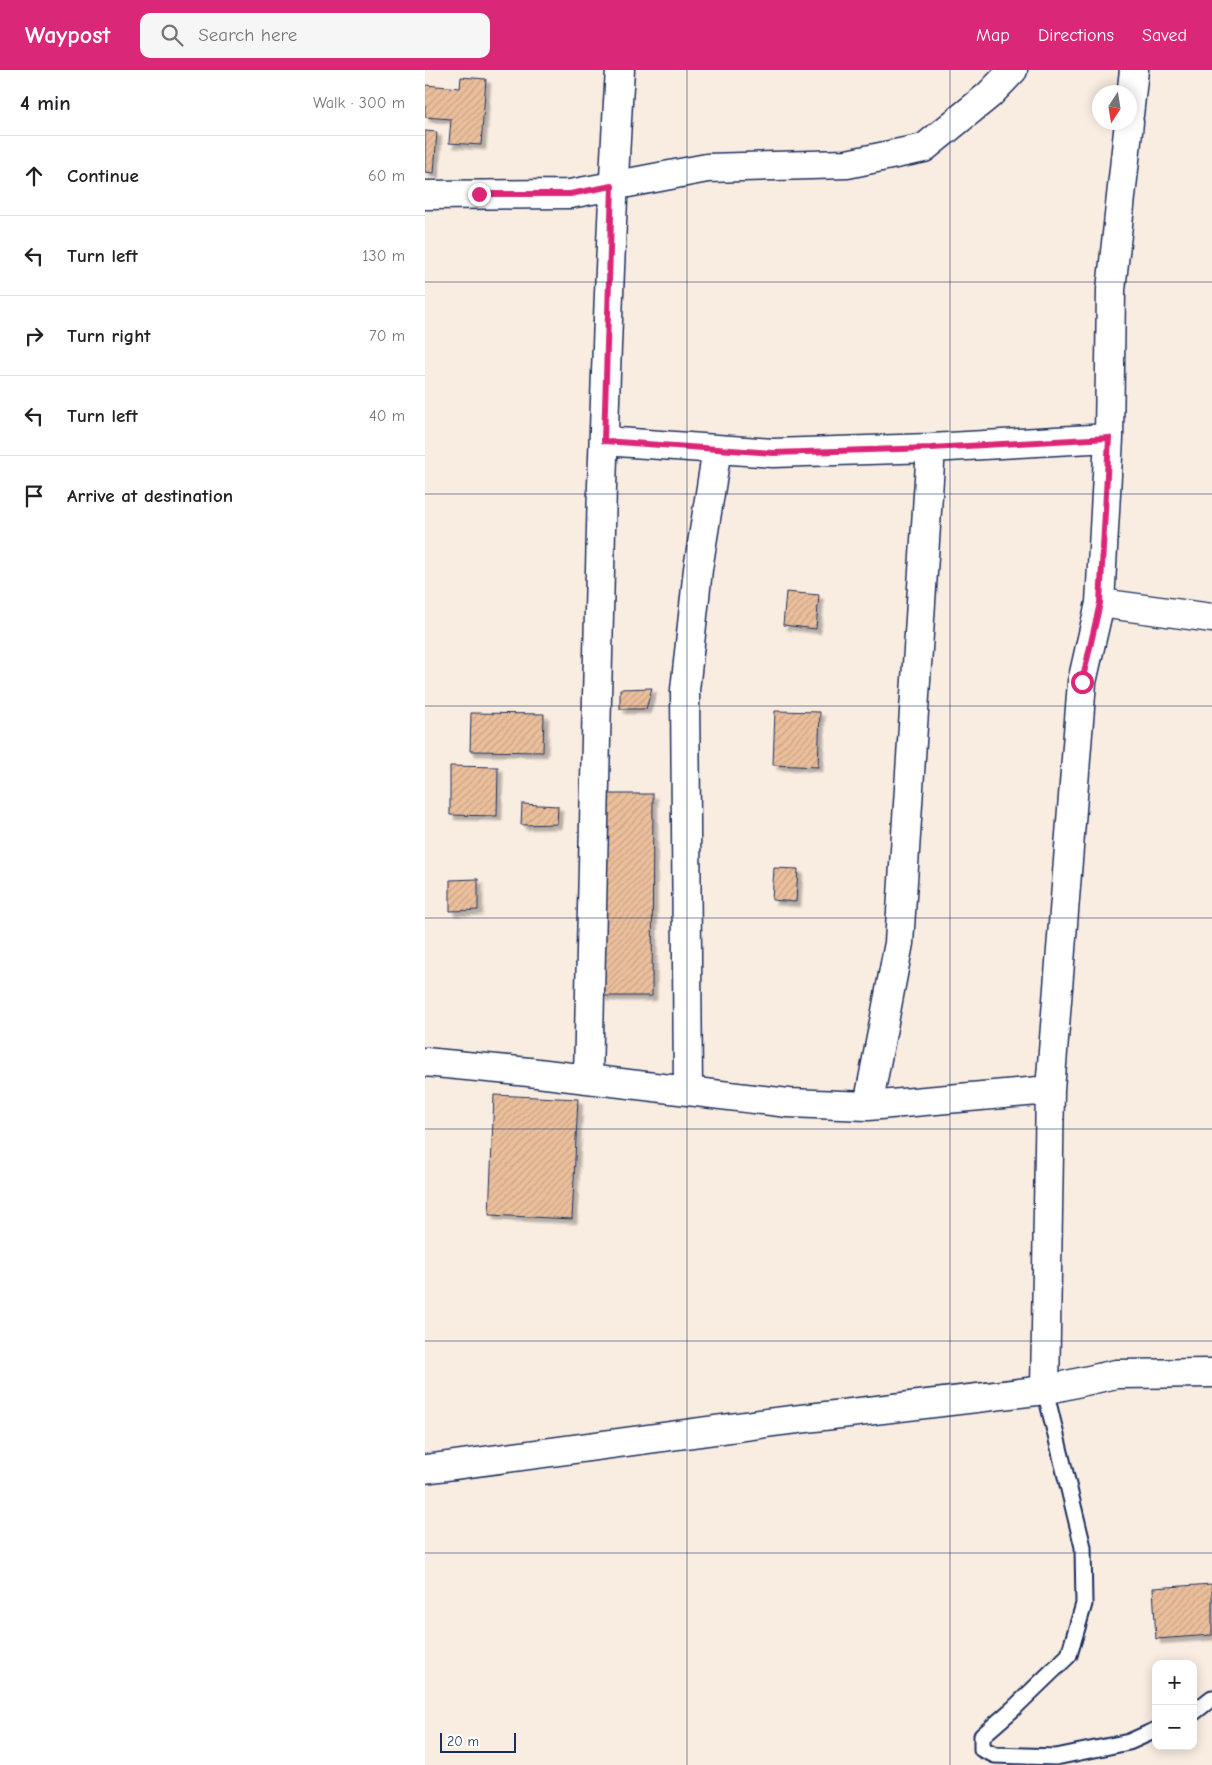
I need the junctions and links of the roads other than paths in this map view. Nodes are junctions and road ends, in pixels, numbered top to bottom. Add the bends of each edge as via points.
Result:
1 (620, 70) edge
2 (1013, 70) edge
3 (1134, 70) edge
4 (1132, 85) edge
5 (1128, 130) edge
6 (612, 186) junction
7 (425, 195) edge
8 (1109, 438) junction
9 (604, 441) junction
10 (931, 448) junction
11 (717, 449) junction
12 (1100, 603) junction
13 (1212, 618) edge
14 (425, 1062) edge
15 (588, 1079) junction
16 (1050, 1090) junction
17 (688, 1091) junction
18 (868, 1106) junction
19 (1212, 1374) edge
20 (1045, 1390) junction
21 (425, 1469) edge
22 (1212, 1698) edge
23 (1197, 1710) edge
24 (1152, 1732) edge

1 - 6 street
2 - 6 street via 989,95 924,148 847,164 707,168
3 - 4 street
5 - 8 street via 1111,290
6 - 7 street via 570,194
6 - 9 street
8 - 10 street
8 - 12 street
9 - 11 street
9 - 15 street
10 - 11 street via 773,453
10 - 18 street via 899,943
11 - 17 street via 685,690
12 - 13 street
12 - 16 street via 1082,682
14 - 15 street
15 - 17 street
16 - 18 street
16 - 20 street
17 - 18 street via 788,1103
19 - 20 street via 1116,1374
20 - 21 street via 773,1422
20 - 24 lane via 1083,1547 1084,1604 1069,1655 982,1736 982,1749 995,1755 1056,1757 1129,1742
22 - 23 lane

